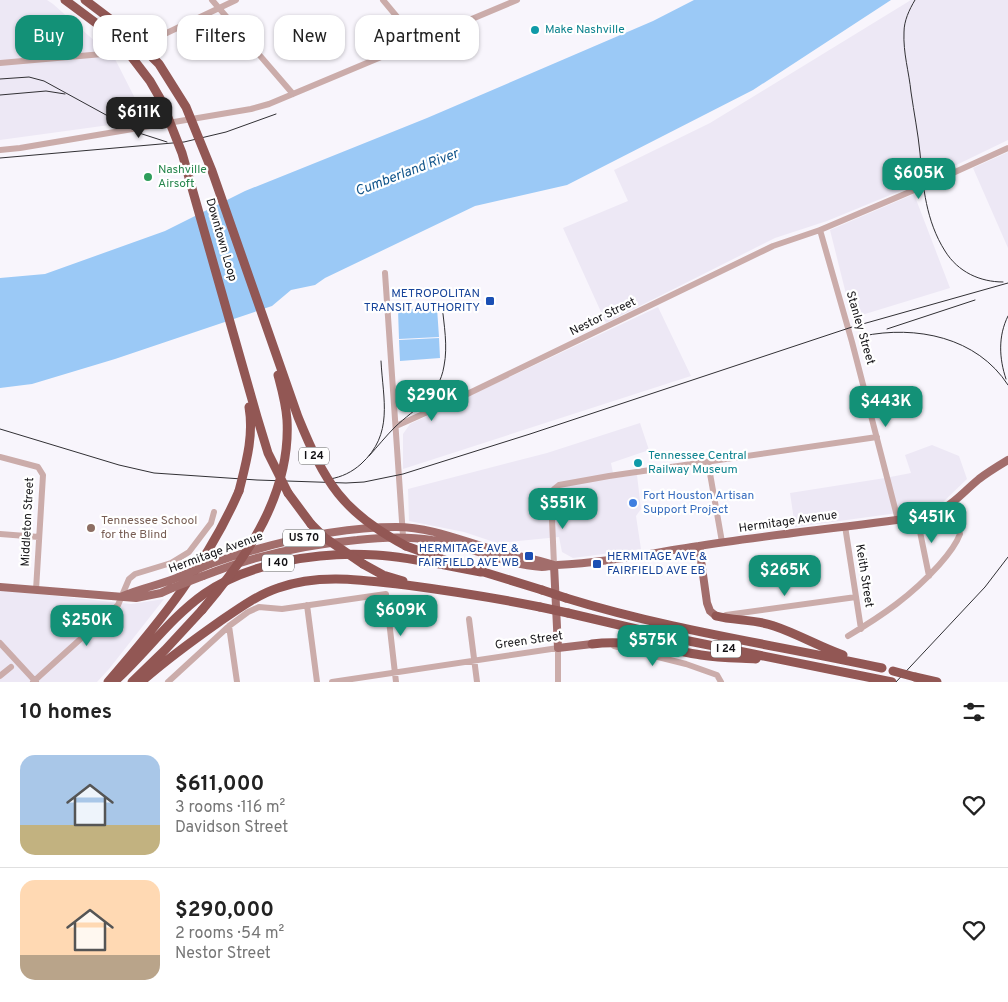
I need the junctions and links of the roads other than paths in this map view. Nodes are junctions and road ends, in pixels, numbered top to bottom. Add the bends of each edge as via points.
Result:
1 (65, 0) edge
2 (85, 0) edge
3 (212, 0) edge
4 (236, 0) edge
5 (383, 0) edge
6 (517, 0) edge
7 (219, 9) junction
8 (396, 15) edge
9 (479, 16) edge
10 (375, 60) edge
11 (0, 63) edge
12 (293, 94) junction
13 (1008, 148) edge
14 (0, 150) edge
15 (820, 230) junction
16 (385, 273) dead end
17 (270, 333) junction
18 (239, 350) junction
19 (396, 426) junction
20 (878, 437) junction
21 (0, 458) edge
22 (1008, 460) edge
23 (708, 462) junction
24 (942, 510) junction
25 (214, 512) dead end
26 (917, 517) junction
27 (898, 520) junction
28 (845, 526) junction
29 (402, 528) junction
30 (0, 534) edge
31 (39, 536) junction
32 (403, 536) junction
33 (722, 542) junction
34 (699, 546) junction
35 (554, 565) junction
36 (481, 572) junction
37 (929, 576) junction
38 (0, 587) edge
39 (36, 590) junction
40 (440, 590) junction
41 (122, 596) junction
42 (856, 597) junction
43 (307, 605) junction
44 (716, 616) junction
45 (468, 619) dead end
46 (229, 626) junction
47 (861, 628) junction
48 (848, 636) dead end
49 (0, 643) edge
50 (592, 644) junction
51 (558, 648) junction
52 (475, 660) junction
53 (799, 663) junction
54 (11, 667) dead end
55 (882, 668) junction
56 (395, 673) junction
57 (0, 676) edge
58 (889, 681) edge
59 (35, 682) edge
60 (108, 682) edge
61 (114, 682) edge
62 (132, 682) edge
63 (141, 682) edge
64 (168, 682) edge
65 (237, 682) edge
66 (317, 682) edge
67 (332, 682) edge
68 (396, 682) edge
69 (477, 682) edge
70 (558, 682) edge
71 (721, 682) edge
72 (937, 682) edge

1 - 18 highway, Downtown Loop / I 24, bridge via 124,47 150,81 171,123 193,185
2 - 17 highway, Downtown Loop / I 24, bridge via 126,32 159,64 186,107
3 - 7 street
4 - 7 street
5 - 8 street
6 - 9 street
7 - 11 street via 154,39 114,53
7 - 12 street
10 - 12 street
12 - 14 street via 251,108
13 - 15 street, Nestor Street
15 - 19 street, Nestor Street via 773,246
15 - 20 street, Stanley Street
16 - 19 street
17 - 36 highway, I 24, bridge via 312,451 338,495 354,512 406,546
17 - 62 highway, bridge via 285,402 286,446 281,479 261,528 229,576 202,610
18 - 40 highway, I 24, bridge via 268,453 298,510 325,538 363,564 383,575
18 - 60 highway, bridge via 250,418 248,456 239,491 203,560 171,606
19 - 29 street
20 - 23 street
20 - 27 street, Stanley Street
21 - 31 street, Middleton Street via 42,470
22 - 24 main road, Hermitage Avenue / US 70
23 - 33 street
23 - 35 street via 562,484 556,488 551,496
24 - 26 main road, Hermitage Avenue / US 70
24 - 37 street via 960,534
25 - 41 street via 211,523 189,552 171,563 136,574 129,579
26 - 27 main road, Hermitage Avenue / US 70
26 - 37 street
27 - 28 main road, Hermitage Avenue / US 70
28 - 33 main road, Hermitage Avenue / US 70
28 - 42 street, Keith Street
29 - 32 street
29 - 35 main road, Hermitage Avenue / US 70 via 445,534
29 - 41 main road, Hermitage Avenue / US 70, bridge via 310,537 254,549
30 - 31 street
31 - 39 street, Middleton Street
32 - 35 main road, Hermitage Avenue / US 70 via 434,540 521,564
32 - 41 main road, Hermitage Avenue / US 70, bridge via 306,546 247,560 160,593 136,598
33 - 34 main road, Hermitage Avenue / US 70
34 - 35 main road, Hermitage Avenue / US 70 via 583,564
34 - 44 main road via 707,603
35 - 51 main road
36 - 55 highway, I 24, bridge via 660,624
36 - 61 highway, I 40 via 375,554 300,559 258,568 204,594 178,615
37 - 47 street via 896,606
38 - 39 main road, Hermitage Avenue / US 70
39 - 41 main road, Hermitage Avenue / US 70
40 - 53 highway, I 24, bridge via 540,607
40 - 63 highway, I 40 via 326,579 278,588 238,609
41 - 59 street via 118,605
42 - 44 street
42 - 47 street, Keith Street
43 - 46 street via 282,609 259,607
43 - 56 street via 386,594
43 - 66 street
44 - 55 highway via 774,626
45 - 52 street
46 - 64 street
46 - 65 street
47 - 48 street
49 - 59 street
50 - 51 main road, Green Street
50 - 53 highway via 627,643 705,656
50 - 71 street, Green Street via 615,646 686,664 717,675
51 - 52 street, Green Street
51 - 70 street
52 - 56 street, Green Street
52 - 69 street
53 - 58 highway, I 24
54 - 57 street
55 - 72 highway, I 24, bridge
56 - 67 street, Green Street
56 - 68 street

